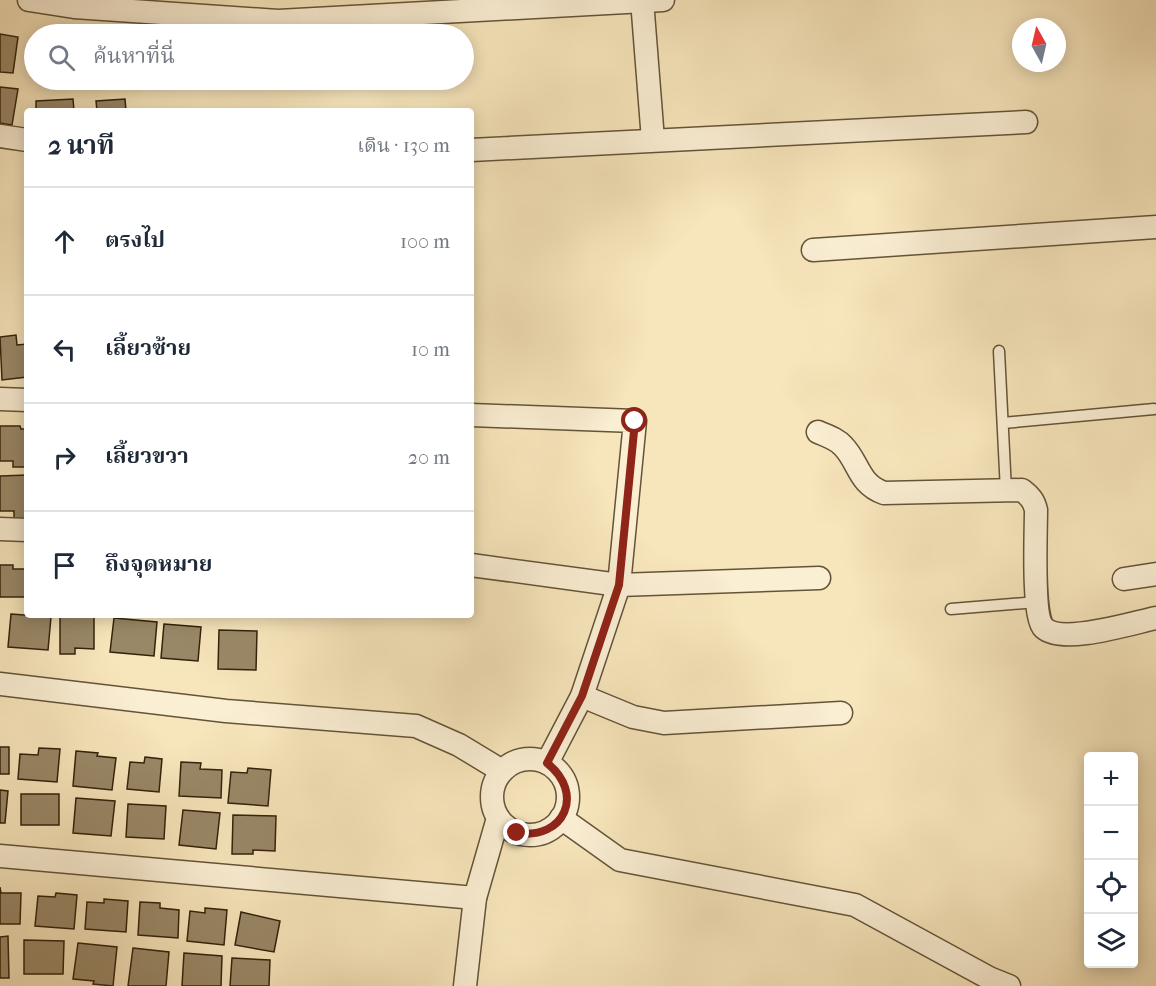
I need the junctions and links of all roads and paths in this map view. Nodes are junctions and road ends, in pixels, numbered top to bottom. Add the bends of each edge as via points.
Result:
1 (29, 0) edge
2 (649, 0) edge
3 (1026, 122) dead end
4 (0, 136) edge
5 (24, 140) edge
6 (653, 140) junction
7 (474, 150) edge
8 (1156, 227) edge
9 (813, 250) dead end
10 (999, 351) dead end
11 (0, 399) edge
12 (24, 400) edge
13 (1154, 409) dead end
14 (474, 415) edge
15 (1003, 423) junction
16 (818, 432) dead end
17 (1006, 491) junction
18 (0, 529) edge
19 (24, 530) edge
20 (474, 565) edge
21 (1156, 574) edge
22 (819, 578) dead end
23 (1124, 579) dead end
24 (619, 585) junction
25 (1036, 602) junction
26 (951, 609) dead end
27 (1156, 618) edge
28 (0, 684) edge
29 (582, 696) junction
30 (841, 714) dead end
31 (547, 763) junction
32 (502, 771) junction
33 (498, 818) junction
34 (561, 818) junction
35 (0, 856) edge
36 (475, 898) junction
37 (995, 983) edge
38 (465, 986) edge

1 - 2 street via 74,7 278,21
2 - 6 street
3 - 6 street
4 - 5 street
6 - 7 street
8 - 9 street
10 - 15 lane
11 - 12 street
13 - 15 lane
14 - 24 street via 635,421
15 - 17 lane
16 - 17 street via 837,440 869,485 884,494
17 - 25 street via 1023,490 1034,502
18 - 19 street
20 - 24 street
21 - 23 street
22 - 24 street
24 - 29 street
25 - 26 lane
25 - 27 street via 1039,620 1045,629 1056,633 1073,635
28 - 32 street via 226,711 416,726
29 - 30 street via 633,717 664,723
29 - 31 street
31 - 32 street via 523,760
31 - 34 street via 557,771 568,794
32 - 33 street via 492,794
33 - 34 street via 506,828 530,835 553,827
33 - 36 street
34 - 37 street via 620,860 855,905
35 - 36 street
36 - 38 street

